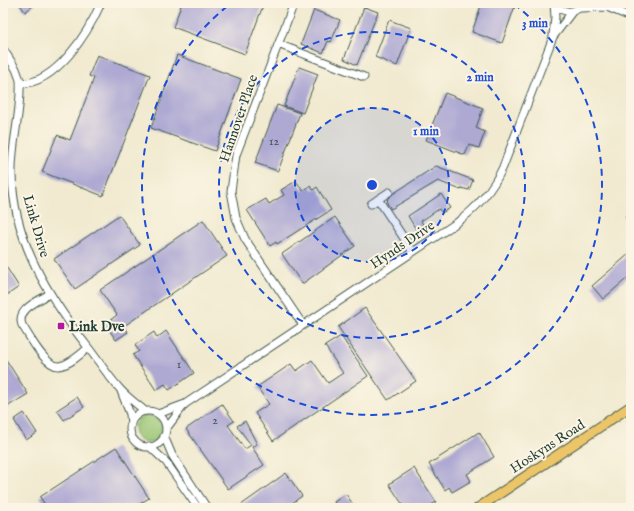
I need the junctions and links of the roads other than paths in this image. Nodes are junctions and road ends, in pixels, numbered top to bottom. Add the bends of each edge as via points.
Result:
1 (101, 3) edge
2 (294, 3) edge
3 (554, 4) edge
4 (583, 5) edge
5 (605, 5) edge
6 (572, 12) junction
7 (631, 16) edge
8 (552, 37) junction
9 (278, 44) junction
10 (3, 49) edge
11 (364, 77) dead end
12 (20, 84) junction
13 (389, 192) dead end
14 (413, 252) junction
15 (49, 294) junction
16 (304, 326) junction
17 (88, 348) junction
18 (120, 389) junction
19 (185, 404) junction
20 (631, 406) edge
21 (145, 411) junction
22 (158, 414) junction
23 (131, 426) junction
24 (165, 432) junction
25 (149, 446) junction
26 (198, 508) edge
27 (207, 508) edge
28 (478, 508) edge

1 - 12 street via 86,31 62,62 41,80
2 - 9 street, Hannover Place
3 - 6 street via 562,10
3 - 8 street, Hynds Drive
4 - 5 street
4 - 6 street
5 - 7 street
6 - 8 street, Hynds Drive
8 - 14 street, Hynds Drive via 507,157 493,186 464,218
9 - 11 street
9 - 16 street, Hannover Place via 236,155 232,176 232,199 236,218 245,239
10 - 12 street, Link Drive via 16,69
12 - 15 street, Link Drive via 12,164 14,196 28,249
13 - 14 street via 374,202
14 - 16 street, Hynds Drive
15 - 17 street, Link Drive
15 - 17 street via 25,310 21,319 22,325 45,359 54,365 60,365 71,361
16 - 19 street, Hynds Drive
17 - 18 street, Link Drive
18 - 21 street, Link Drive
18 - 23 street, Link Drive via 130,414
19 - 22 street, Hynds Drive
19 - 24 street, Hynds Drive
20 - 28 main road, Hoskyns Road
21 - 22 street
21 - 23 street via 135,417
22 - 24 street via 164,420
23 - 25 street via 135,440
24 - 25 street via 157,444
24 - 27 street via 172,455
25 - 26 street via 166,462

